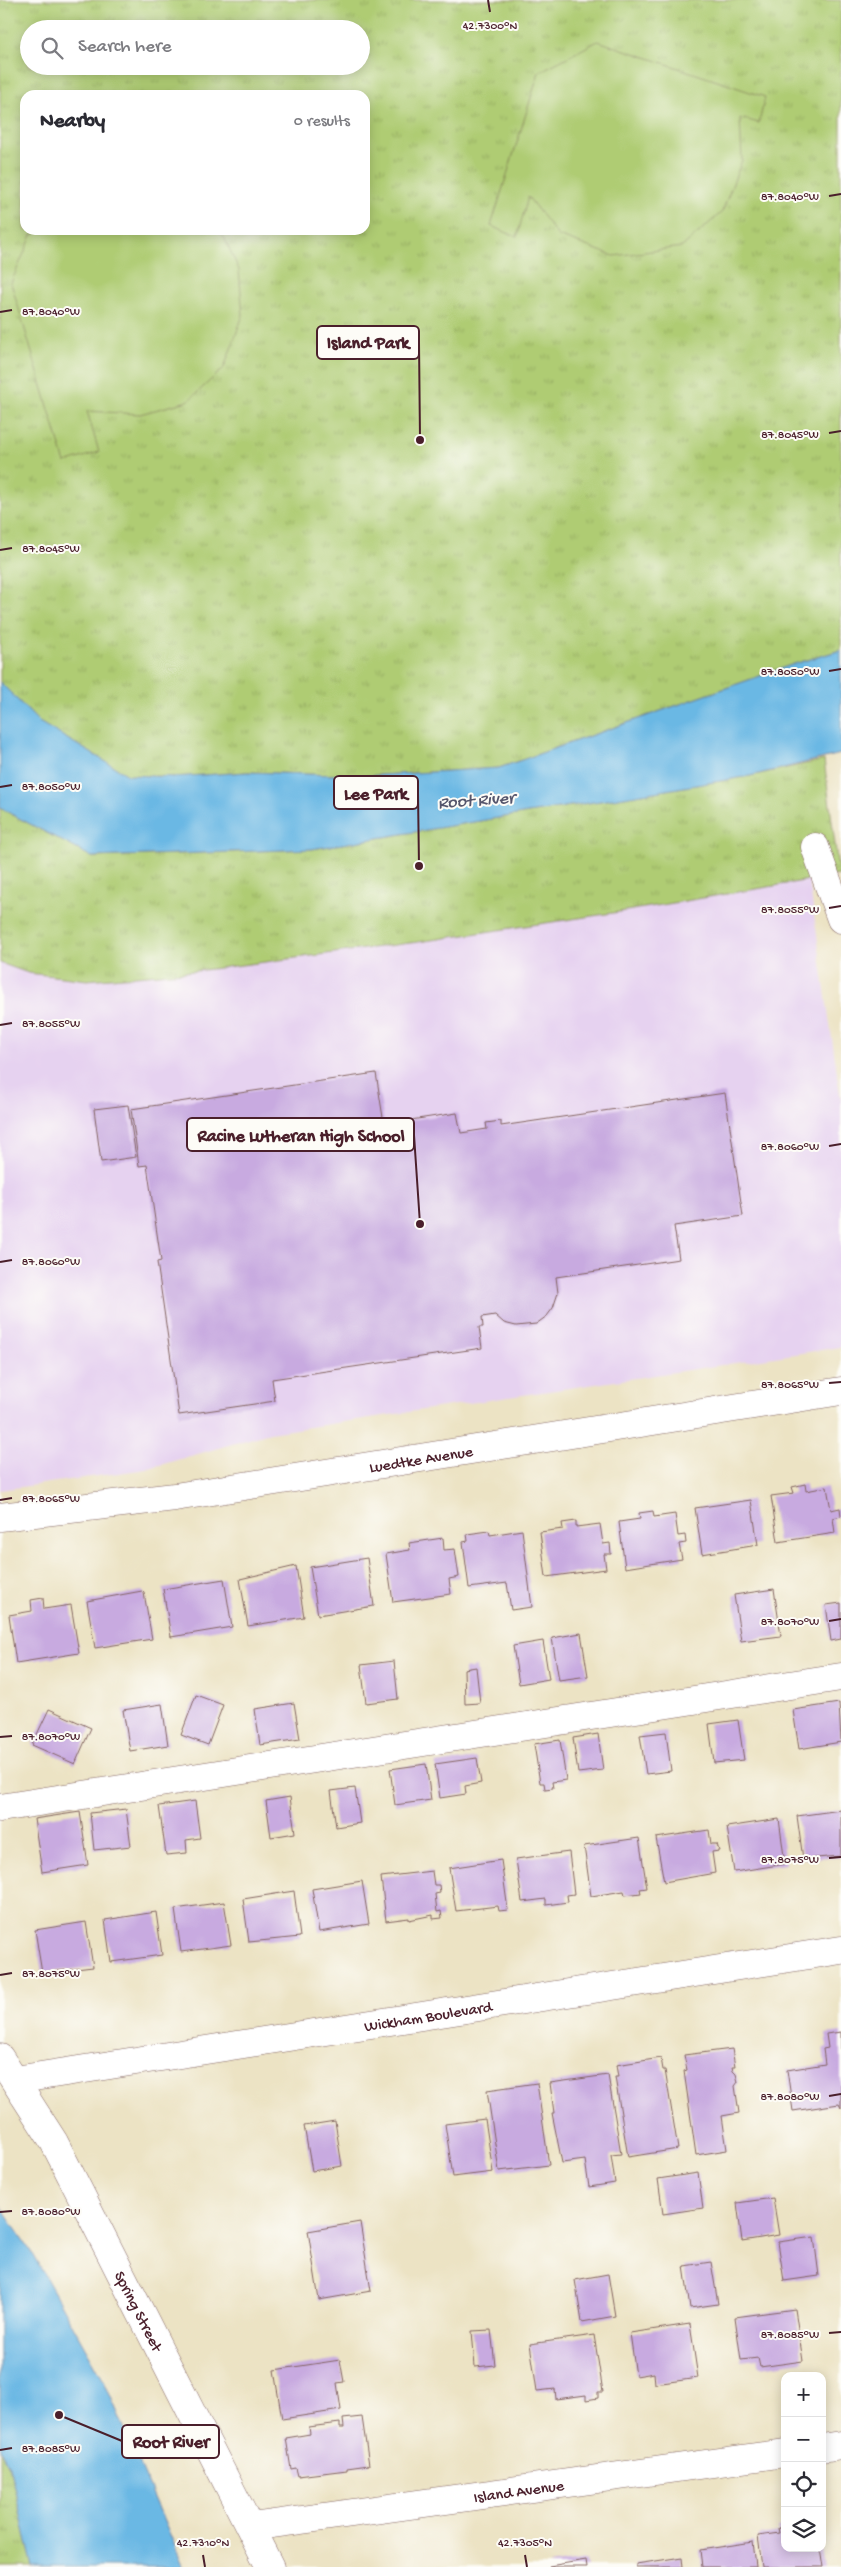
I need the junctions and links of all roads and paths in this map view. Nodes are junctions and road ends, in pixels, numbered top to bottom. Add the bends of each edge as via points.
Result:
1 (815, 848) dead end
2 (841, 919) edge
3 (841, 1391) edge
4 (0, 1517) edge
5 (841, 1677) edge
6 (0, 1808) edge
7 (841, 1950) edge
8 (7, 2069) edge
9 (841, 2445) edge
10 (826, 2447) edge
11 (781, 2454) edge
12 (251, 2527) junction
13 (270, 2567) edge

1 - 2 street
3 - 4 street, Luedtke Avenue via 175,1497
5 - 6 street
7 - 8 street, Wickham Boulevard
8 - 12 street, Spring Street via 54,2142
9 - 10 street
11 - 12 street, Island Avenue
12 - 13 street, Spring Street

